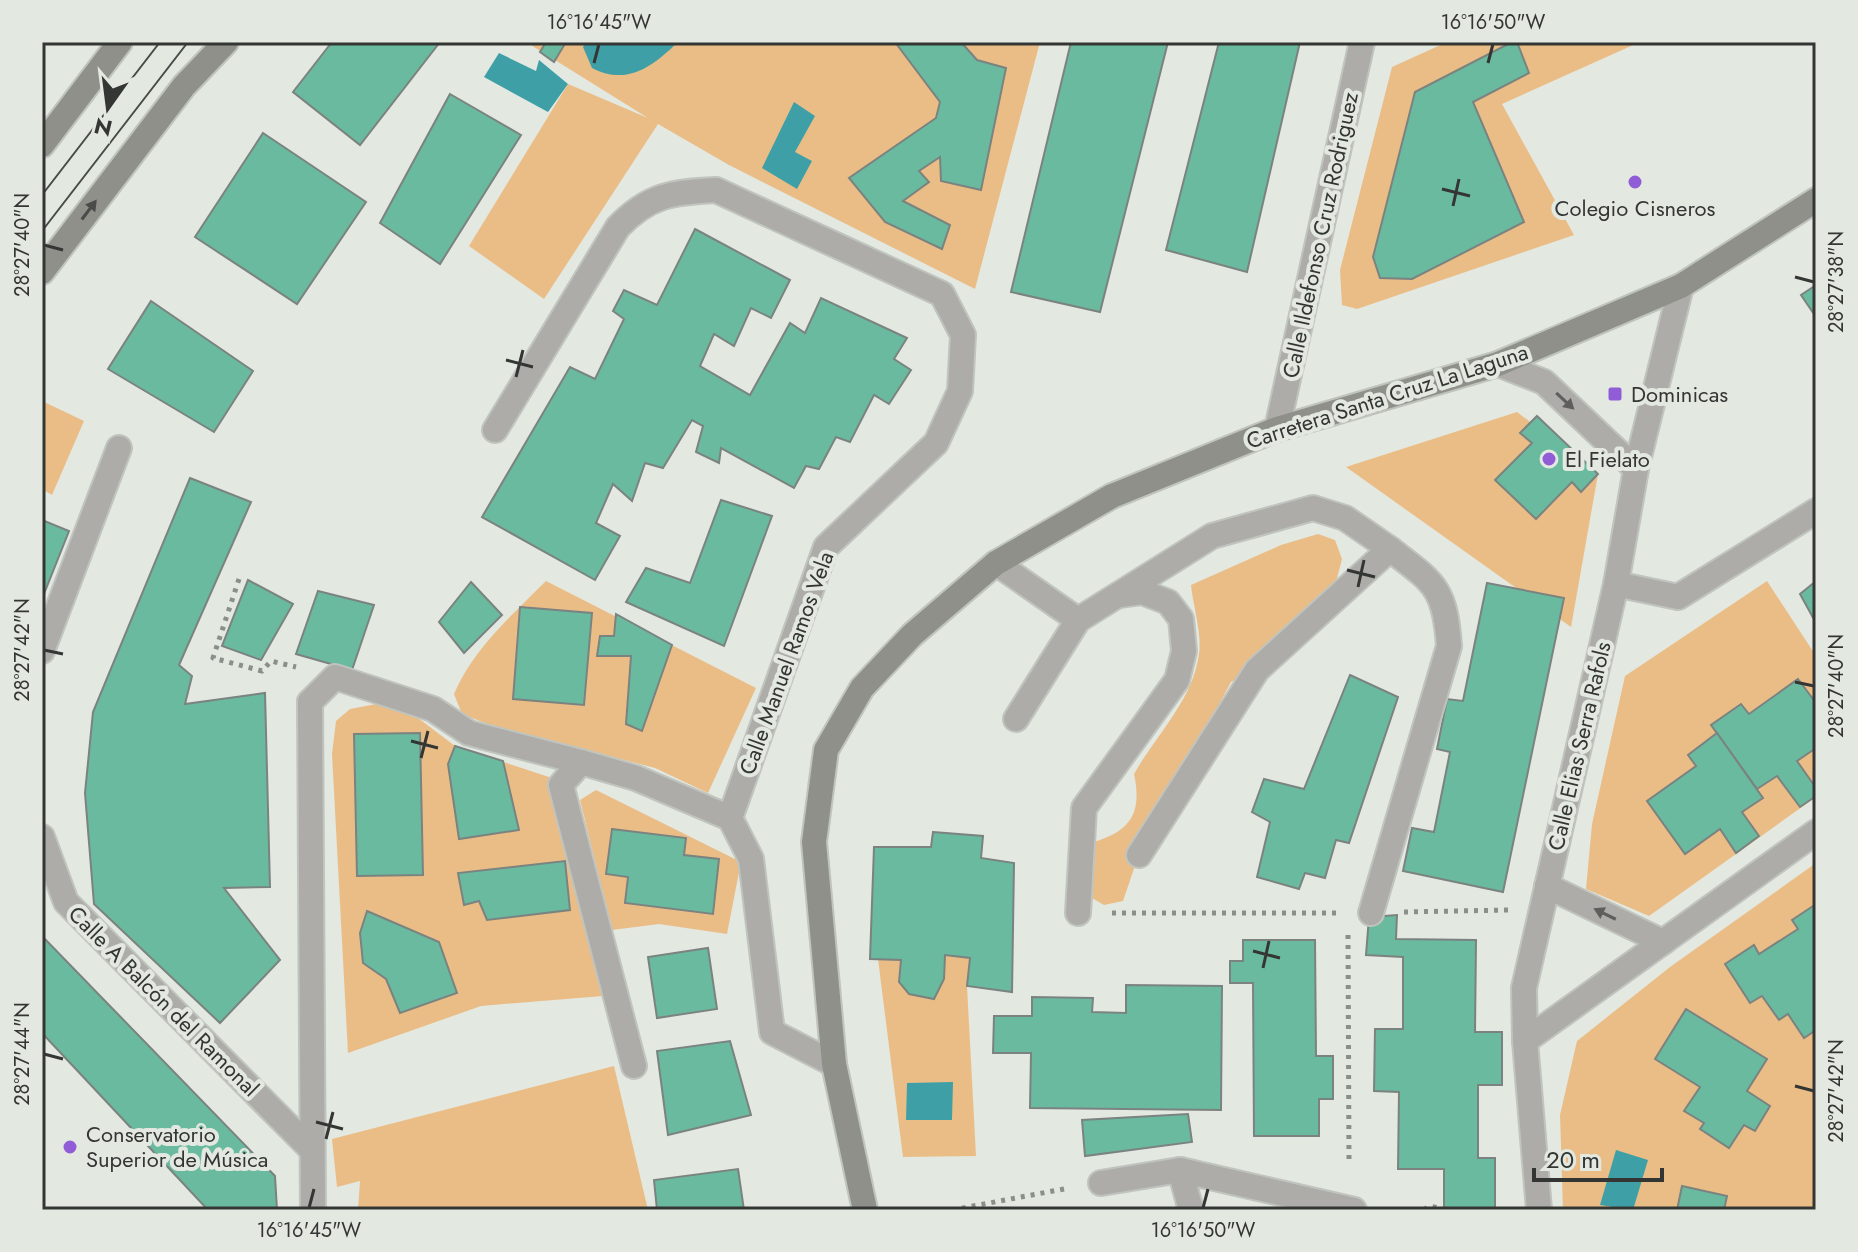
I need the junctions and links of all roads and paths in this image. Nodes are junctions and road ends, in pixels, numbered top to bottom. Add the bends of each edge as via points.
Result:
1 (120, 42) edge
2 (226, 42) edge
3 (1362, 42) edge
4 (42, 145) edge
5 (1816, 200) edge
6 (42, 272) edge
7 (1681, 286) junction
8 (1498, 364) junction
9 (1277, 429) junction
10 (495, 430) dead end
11 (119, 448) dead end
12 (1636, 469) junction
13 (1816, 511) edge
14 (1390, 549) junction
15 (996, 563) junction
16 (239, 579) dead end
17 (1616, 584) junction
18 (1120, 595) junction
19 (1078, 620) junction
20 (42, 651) edge
21 (335, 677) junction
22 (1016, 719) dead end
23 (581, 762) junction
24 (730, 818) junction
25 (1816, 832) edge
26 (42, 837) edge
27 (1139, 855) dead end
28 (1545, 898) junction
29 (1078, 913) joint
30 (1359, 913) junction
31 (1663, 942) junction
32 (1525, 1041) junction
33 (834, 1064) junction
34 (634, 1066) dead end
35 (311, 1149) junction
36 (1349, 1162) dead end
37 (1180, 1170) junction
38 (1101, 1183) joint
39 (313, 1210) edge
40 (865, 1210) edge
41 (952, 1210) edge
42 (1191, 1210) edge
43 (1354, 1210) edge
44 (1424, 1210) edge
45 (1451, 1210) edge
46 (1539, 1210) edge

1 - 4 main road
6 -> 2 main road via 184,86
3 - 9 street, Calle Ildefonso Cruz Rodriguez
5 - 7 main road, Carretera Santa Cruz La Laguna
7 - 8 main road, Carretera Santa Cruz La Laguna
7 - 12 street, Calle Elias Serra Rafols
8 - 9 main road, Carretera Santa Cruz La Laguna
8 -> 12 street via 1544,382
9 - 15 main road, Carretera Santa Cruz La Laguna via 1112,496
10 - 24 street, Calle Manuel Ramos Vela via 618,227 639,205 675,192 716,190 942,294 963,335 960,391 936,443 826,547
11 - 20 street
12 - 17 street, Calle Elias Serra Rafols
13 - 17 street via 1678,597
14 - 18 street via 1345,518 1313,508 1212,536
14 - 27 street via 1257,670
14 - 30 street via 1435,585 1449,646
15 - 19 street
15 - 33 main road, Carretera Santa Cruz La Laguna via 912,635 862,688 826,750 814,842
16 - 21 path via 213,658 262,671 271,661
17 - 28 street, Calle Elias Serra Rafols
18 - 19 street
18 - 29 street via 1142,592 1168,602 1181,619 1184,651 1177,680 1084,808
19 - 22 street
21 - 23 street via 433,709 469,733
21 - 35 street via 310,702
23 - 24 street via 636,778
23 - 34 street via 561,785
24 - 33 street via 751,859 772,1032
25 - 31 street
26 - 35 street, Calle A Balcón del Ramonal via 66,902
28 - 30 path
31 -> 28 street
28 - 32 street, Calle Elias Serra Rafols via 1524,988
29 - 30 path
30 - 36 path
31 - 32 street
32 - 46 street, Calle Elias Serra Rafols
33 - 40 main road, Carretera Santa Cruz La Laguna
35 - 39 street
37 - 38 street
37 - 42 street
37 - 43 street
38 - 41 path
44 - 45 path

